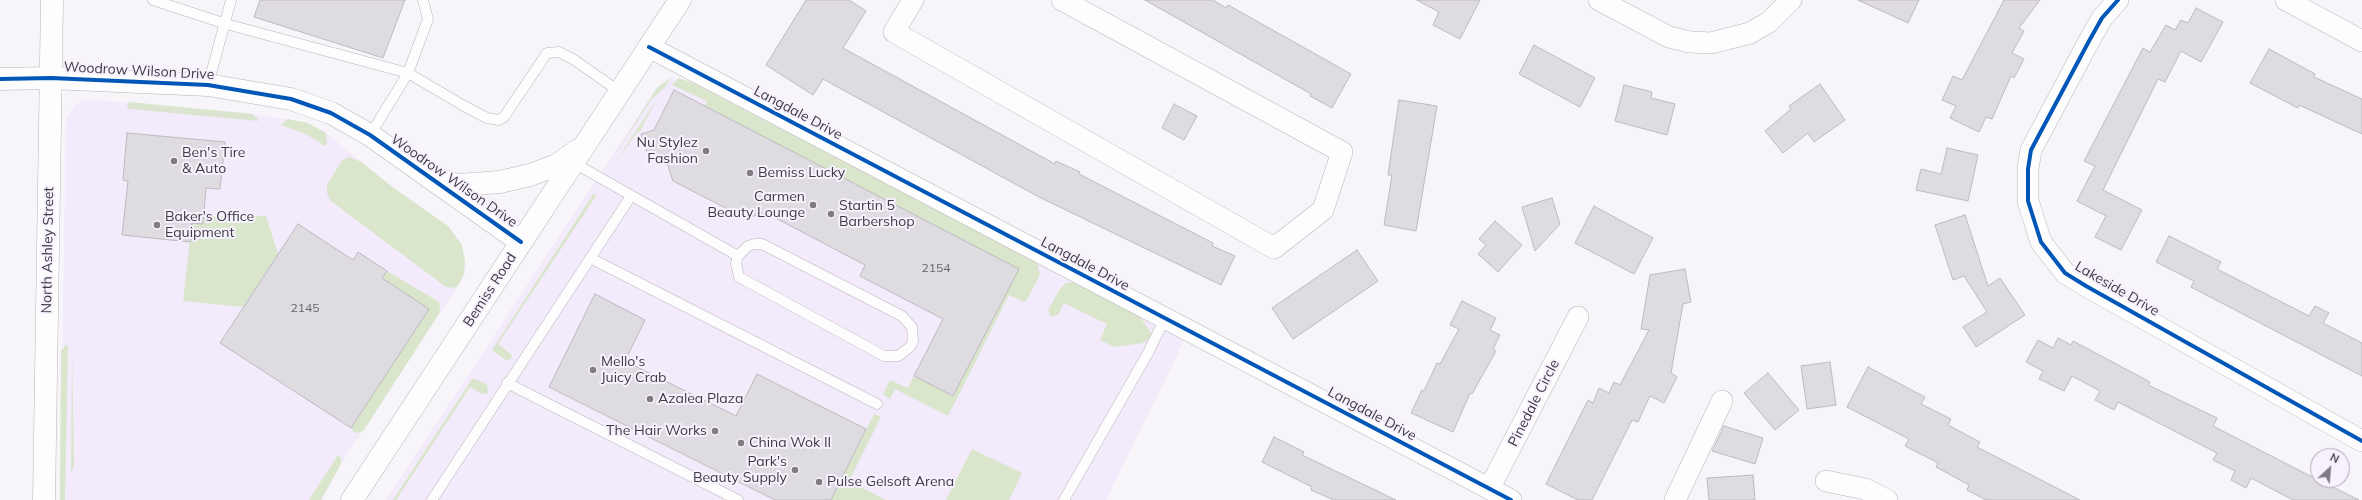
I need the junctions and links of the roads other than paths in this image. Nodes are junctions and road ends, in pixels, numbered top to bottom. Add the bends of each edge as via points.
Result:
1 (52, 0) edge
2 (231, 0) edge
3 (422, 0) edge
4 (680, 0) edge
5 (913, 0) edge
6 (1062, 0) edge
7 (1599, 0) edge
8 (1791, 0) edge
9 (2118, 0) edge
10 (2286, 0) edge
11 (159, 1) edge
12 (226, 24) junction
13 (2362, 41) edge
14 (649, 47) junction
15 (408, 73) junction
16 (50, 78) junction
17 (0, 79) edge
18 (208, 84) junction
19 (620, 92) junction
20 (370, 135) junction
21 (586, 145) junction
22 (574, 163) junction
23 (429, 177) junction
24 (630, 196) junction
25 (521, 242) junction
26 (738, 256) junction
27 (590, 258) junction
28 (1578, 317) dead end
29 (1166, 318) junction
30 (507, 383) junction
31 (1722, 402) dead end
32 (877, 404) dead end
33 (2362, 441) edge
34 (1489, 489) junction
35 (44, 500) edge
36 (352, 500) edge
37 (432, 500) edge
38 (738, 500) edge
39 (1064, 500) edge
40 (1511, 500) edge
41 (1675, 500) edge
42 (1844, 500) edge
43 (1887, 500) edge

1 - 16 main road, North Ashley Street
2 - 12 lane
3 - 15 lane via 428,19
4 - 14 main road, Bemiss Road
5 - 6 street via 894,32 1274,248 1322,210 1342,152
7 - 8 street via 1669,37 1711,43 1750,33 1769,22
9 - 33 street, Lakeside Drive via 2102,18 2088,41 2031,150 2028,201 2041,242 2065,273
10 - 13 street
11 - 12 lane
12 - 15 lane
12 - 18 lane
14 - 19 main road, Bemiss Road
14 - 29 street, Langdale Drive
15 - 19 lane via 487,118 499,120 547,52 559,52 573,59
15 - 20 lane
16 - 17 main road, Woodrow Wilson Drive
16 - 18 main road, Woodrow Wilson Drive
16 - 35 main road, North Ashley Street
18 - 20 main road, Woodrow Wilson Drive via 290,99 331,113
19 - 21 main road, Bemiss Road
20 - 23 main road, Woodrow Wilson Drive
21 - 22 main road, Bemiss Road
21 - 23 main road via 557,165 500,182 458,185
22 - 24 lane
22 - 25 main road, Bemiss Road
23 - 25 main road, Woodrow Wilson Drive
24 - 26 lane
24 - 27 lane
25 - 36 main road, Bemiss Road
26 - 26 lane via 748,246 762,244 902,316 912,327 913,341 910,348 898,356 884,356 739,277 736,264
27 - 30 lane
27 - 32 lane
28 - 34 street, Pinedale Circle
29 - 34 street, Langdale Drive
29 - 39 lane
30 - 37 lane
30 - 38 lane
31 - 41 street
34 - 40 street, Langdale Drive
42 - 43 street via 1826,481 1865,489

